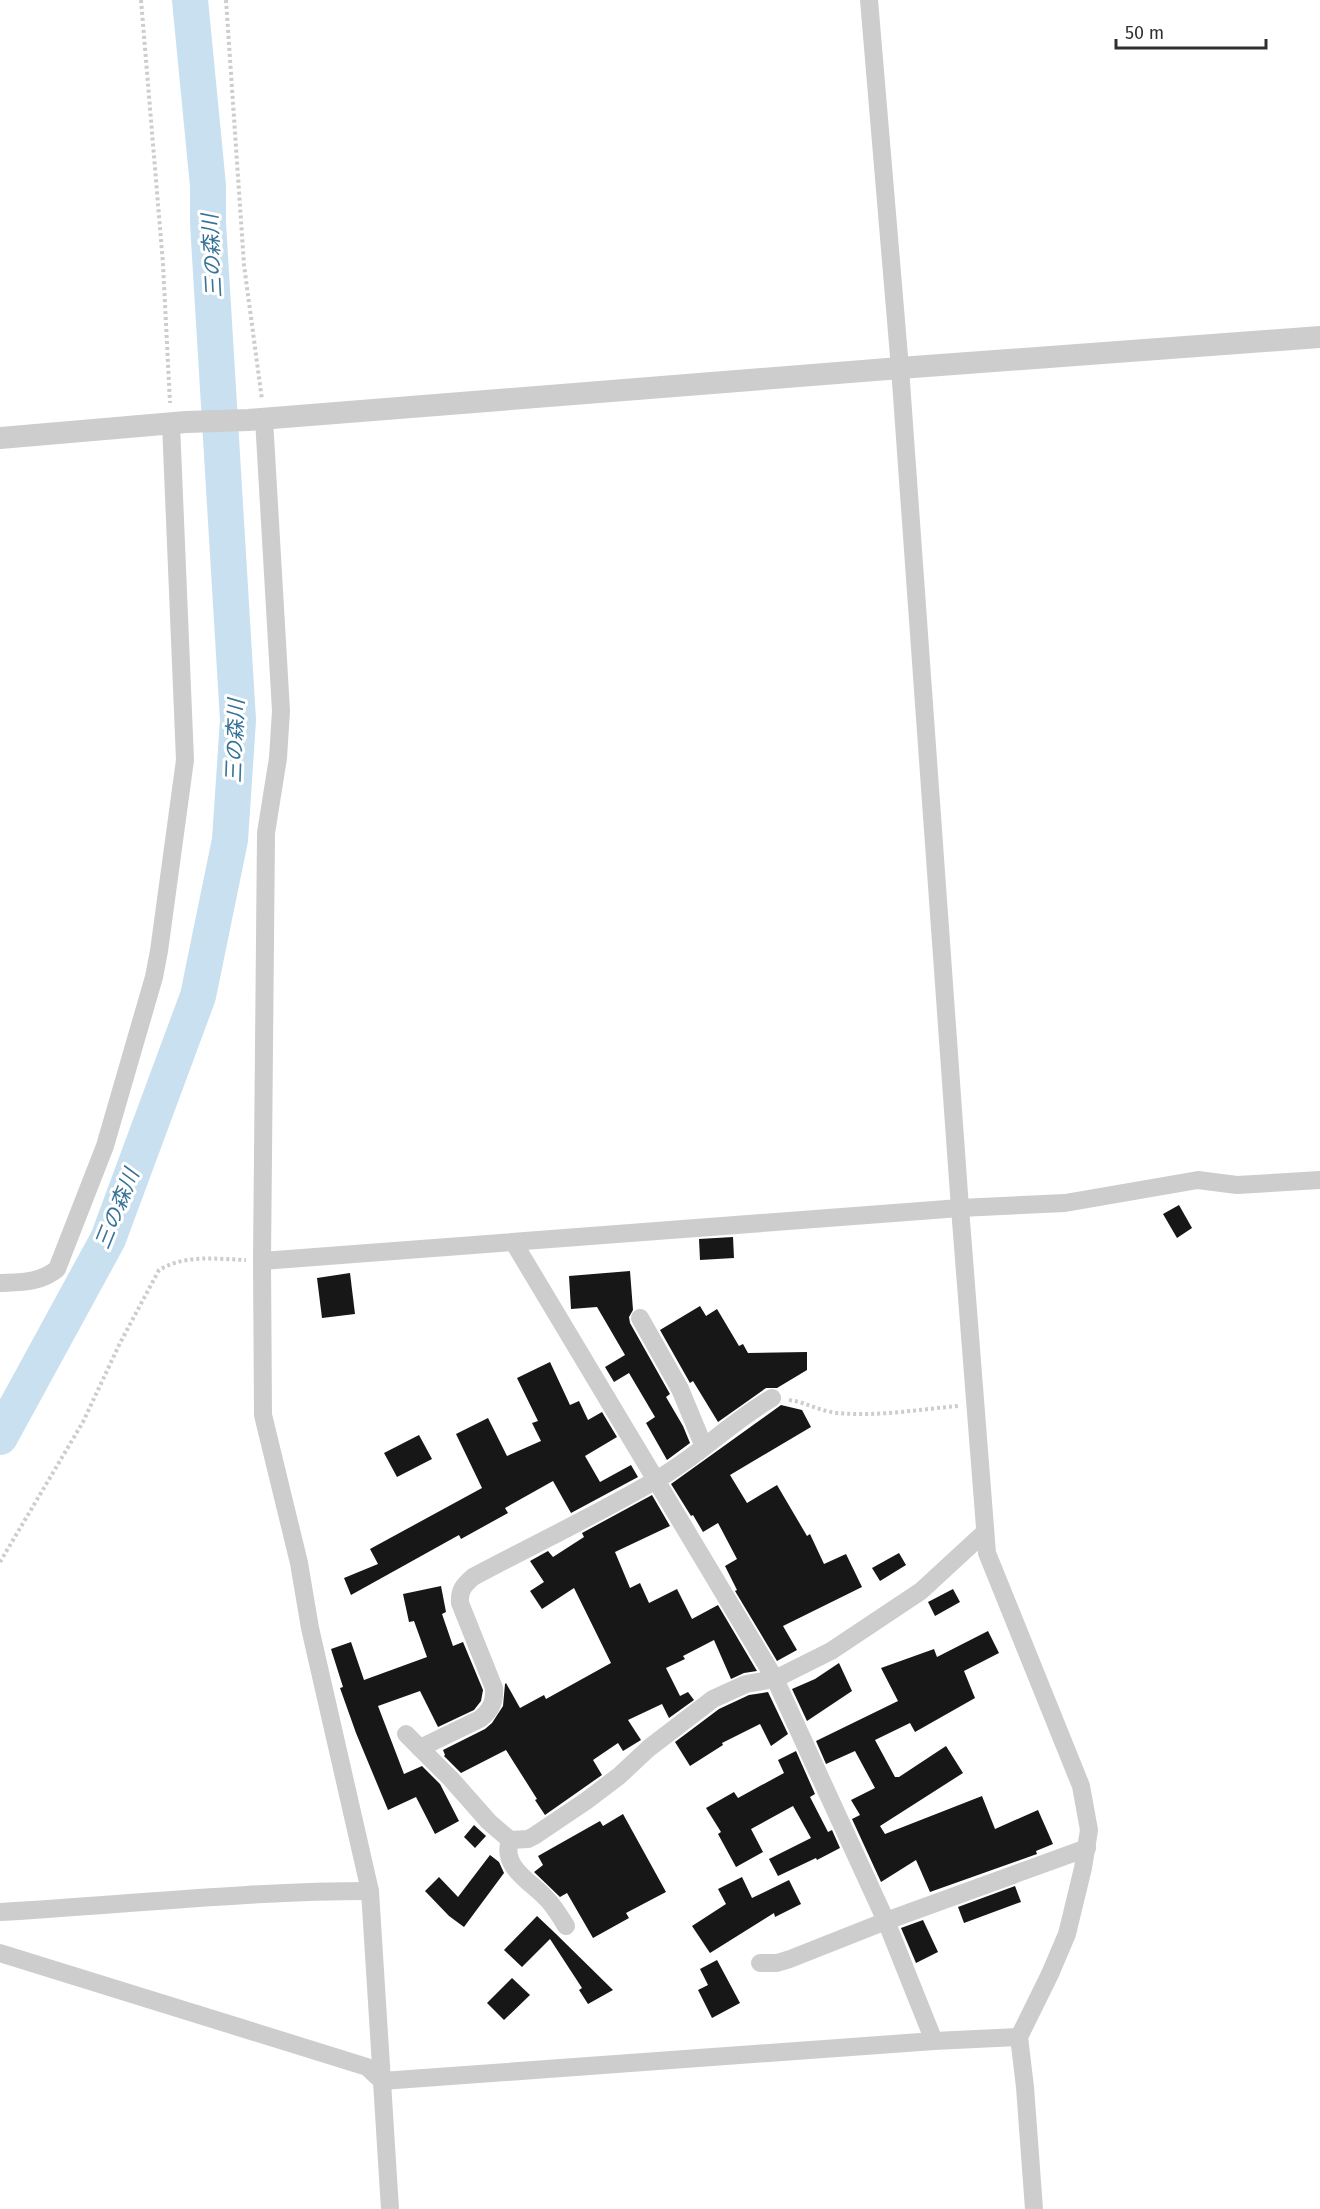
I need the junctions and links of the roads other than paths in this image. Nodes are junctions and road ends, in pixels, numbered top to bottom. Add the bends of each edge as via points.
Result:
1 (869, 0) edge
2 (1320, 337) edge
3 (900, 368) junction
4 (256, 419) junction
5 (178, 423) junction
6 (0, 438) edge
7 (1320, 1180) edge
8 (960, 1208) junction
9 (514, 1243) junction
10 (262, 1261) junction
11 (0, 1283) edge
12 (640, 1318) dead end
13 (772, 1398) road end
14 (704, 1447) junction
15 (656, 1480) junction
16 (985, 1532) junction
17 (774, 1679) junction
18 (406, 1734) dead end
19 (420, 1748) junction
20 (510, 1840) junction
21 (1086, 1848) junction
22 (370, 1891) junction
23 (0, 1912) edge
24 (886, 1921) junction
25 (566, 1926) dead end
26 (0, 1953) edge
27 (760, 1963) dead end
28 (1019, 2037) junction
29 (934, 2041) junction
30 (382, 2081) junction
31 (390, 2209) edge
32 (1035, 2209) edge

1 - 3 street
2 - 3 street
3 - 4 street
3 - 8 street
4 - 5 street
4 - 10 street via 281,711 266,833
5 - 6 street
5 - 11 street via 185,760 159,951 105,1146 57,1269 31,1282
7 - 8 street via 1237,1185 1198,1180 1065,1203
8 - 9 street
8 - 16 street
9 - 10 street
9 - 15 street
10 - 22 street via 263,1415
12 - 14 street via 680,1389
13 - 14 street
14 - 15 street
15 - 17 street
15 - 19 street via 464,1585 460,1603 495,1688 495,1698 480,1719
16 - 17 street via 921,1591 831,1651
16 - 21 street via 987,1553 1081,1786 1089,1830
17 - 20 street via 754,1681 713,1699 586,1800 534,1836
17 - 24 street
18 - 19 street
19 - 20 street
20 - 25 street via 509,1859 518,1874 547,1899
21 - 24 street
21 - 28 street via 1067,1934
22 - 23 street
22 - 30 street
24 - 27 street via 790,1959
24 - 29 street
26 - 30 street via 367,2067
28 - 29 street
28 - 32 street
29 - 30 street
30 - 31 street

